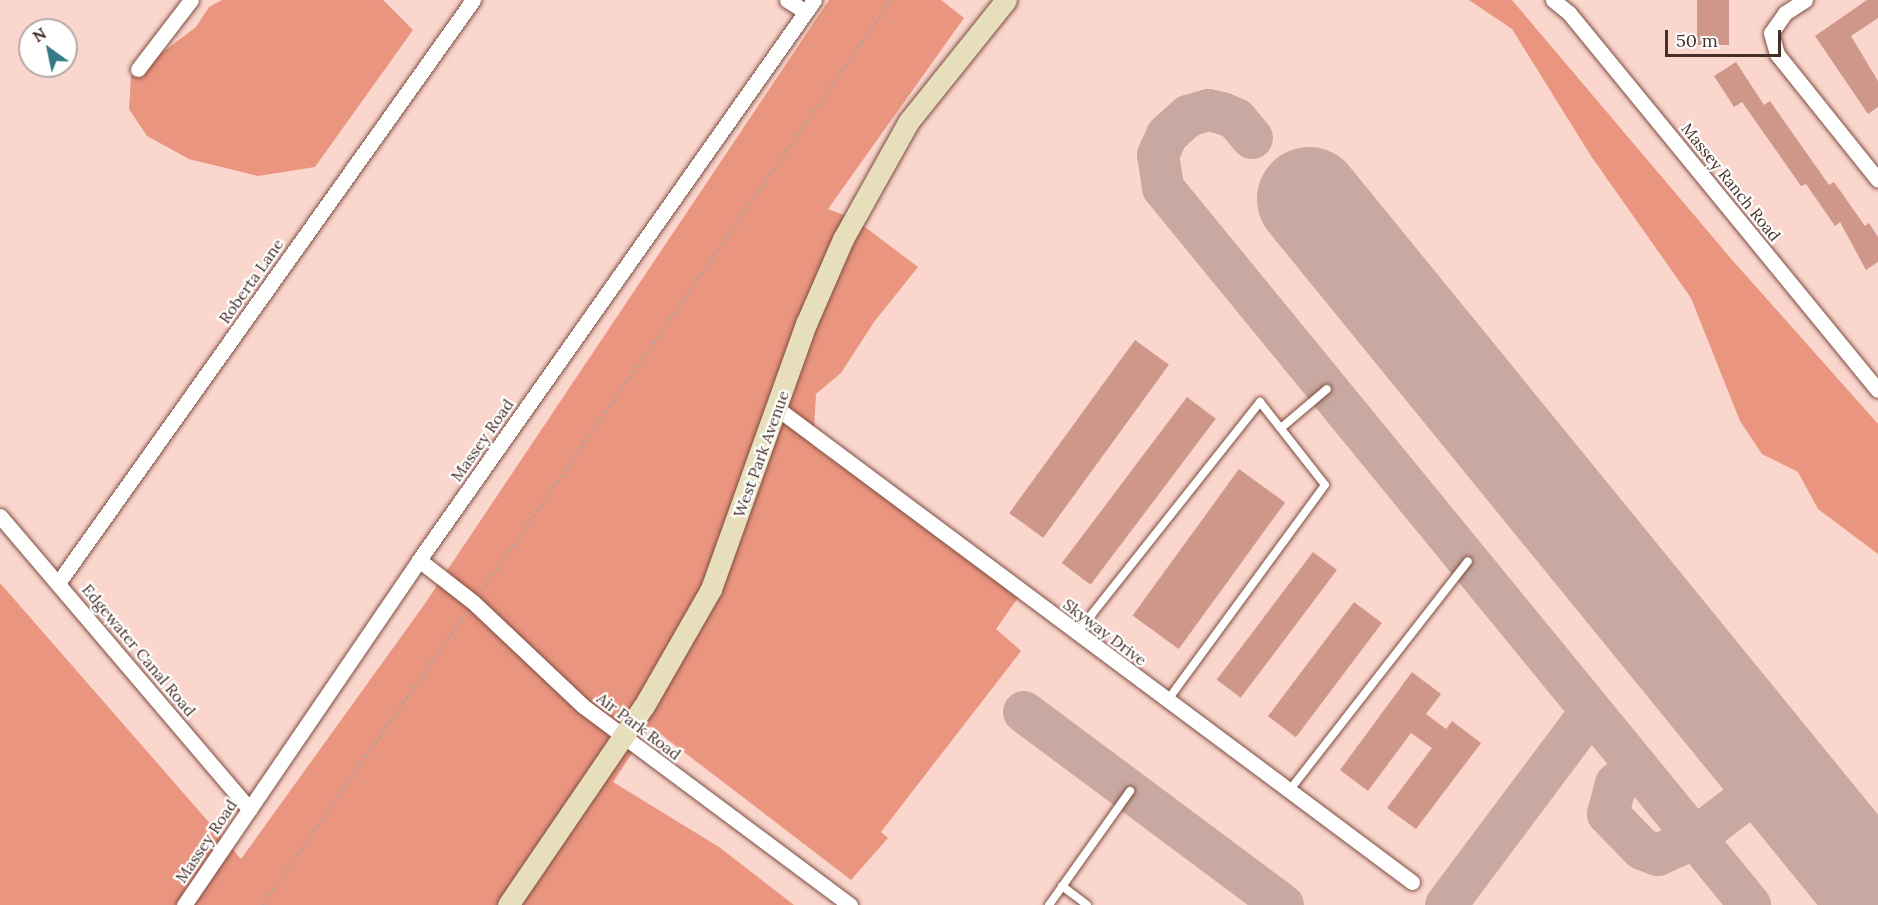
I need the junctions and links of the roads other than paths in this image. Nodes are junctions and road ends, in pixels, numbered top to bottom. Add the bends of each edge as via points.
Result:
1 (191, 0) edge
2 (473, 0) edge
3 (787, 0) edge
4 (1006, 0) edge
5 (1553, 0) edge
6 (1805, 0) edge
7 (810, 6) edge
8 (138, 69) dead end
9 (1873, 164) edge
10 (1878, 180) edge
11 (1327, 389) dead end
12 (1878, 390) edge
13 (778, 409) junction
14 (1281, 428) junction
15 (0, 516) edge
16 (419, 560) junction
17 (1468, 561) dead end
18 (58, 583) junction
19 (1077, 633) junction
20 (1167, 700) junction
21 (623, 736) junction
22 (1130, 791) dead end
23 (1289, 791) junction
24 (249, 809) junction
25 (1412, 882) dead end
26 (1062, 886) junction
27 (184, 905) edge
28 (507, 905) edge
29 (850, 905) edge
30 (1049, 905) edge
31 (1087, 905) edge

1 - 8 street
2 - 18 street, Roberta Lane
3 - 7 street
4 - 13 street, West Park Avenue via 909,121 843,239 806,324
5 - 12 street, Massey Ranch Road via 1569,13
6 - 9 street via 1785,13 1771,33 1777,54
7 - 16 street, Massey Road
9 - 10 street
11 - 14 lane
13 - 19 street, Skyway Drive
13 - 21 street, West Park Avenue via 711,589
14 - 19 lane via 1260,402
14 - 20 lane via 1325,485
15 - 18 street, Edgewater Canal Road
16 - 21 street, Air Park Road via 473,602 583,706
16 - 24 street, Massey Road
17 - 23 lane
18 - 24 street, Edgewater Canal Road
19 - 20 street, Skyway Drive
20 - 23 street, Skyway Drive
21 - 28 street, West Park Avenue
21 - 29 street, Air Park Road
22 - 26 lane
23 - 25 street, Skyway Drive
24 - 27 street, Massey Road
26 - 30 lane
26 - 31 lane

